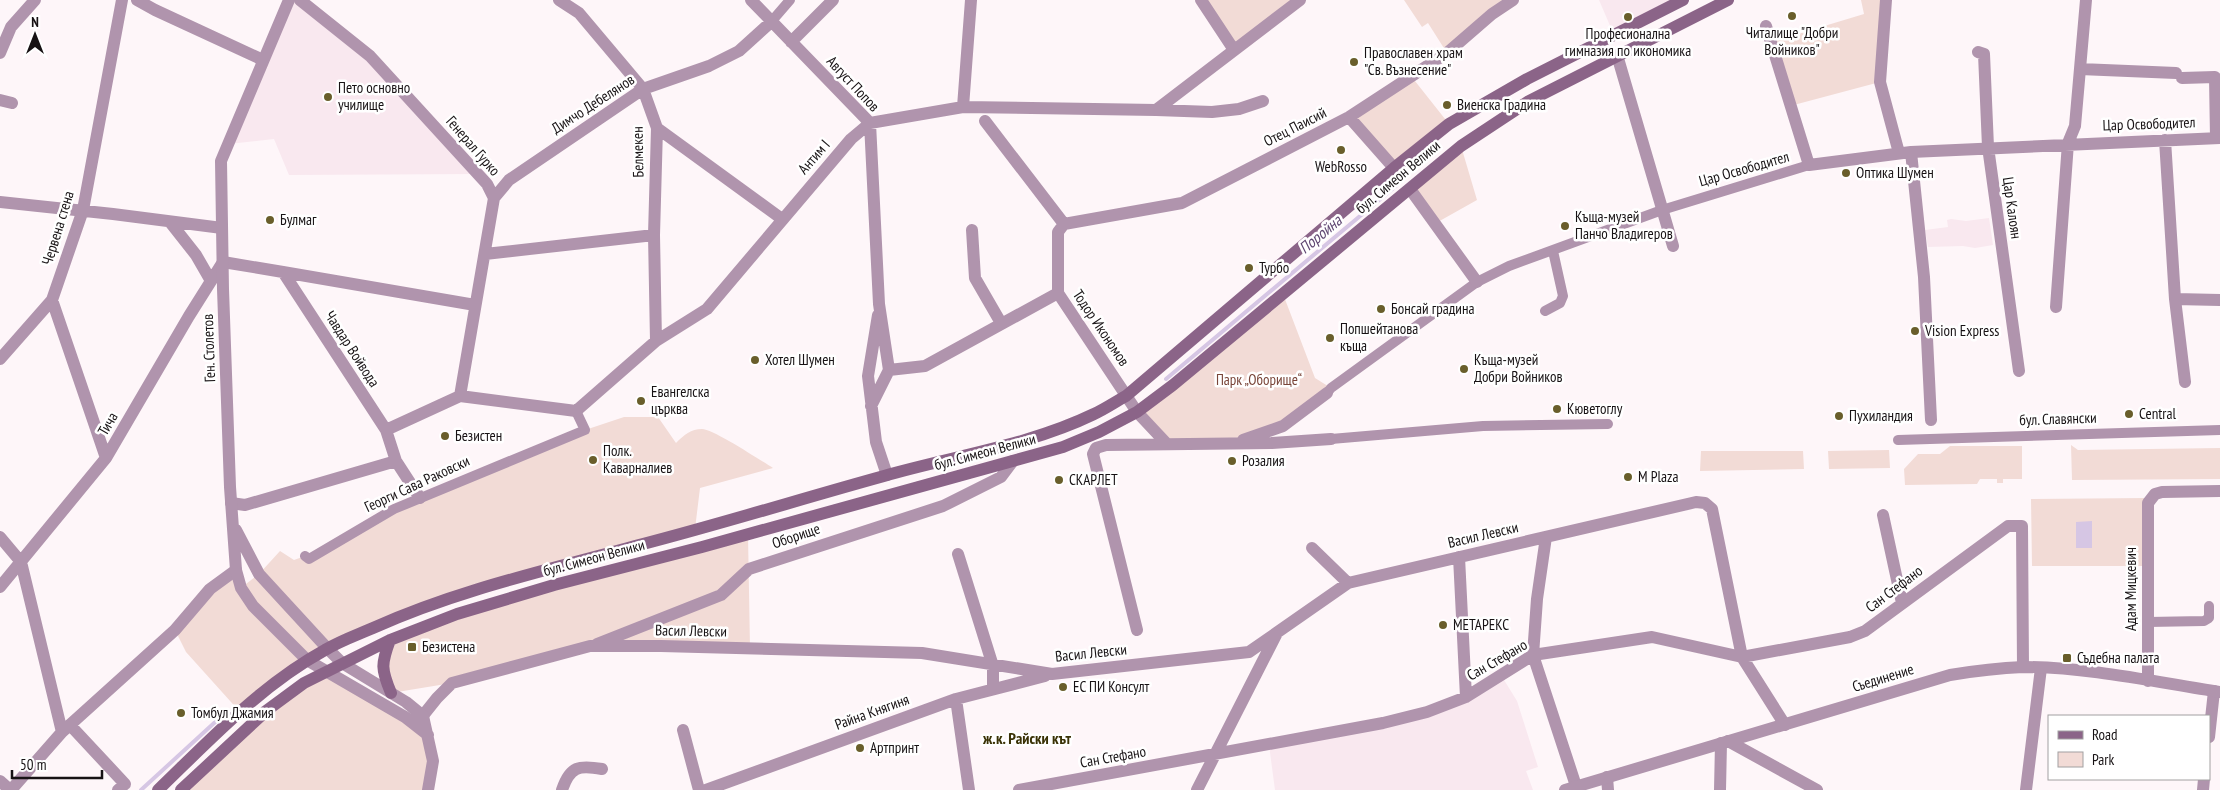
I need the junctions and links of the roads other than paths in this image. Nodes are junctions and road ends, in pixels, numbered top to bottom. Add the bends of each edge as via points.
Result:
1 (35, 0) edge
2 (122, 0) edge
3 (137, 0) edge
4 (289, 0) edge
5 (300, 0) edge
6 (559, 0) edge
7 (751, 0) edge
8 (790, 0) edge
9 (833, 0) edge
10 (971, 0) edge
11 (1201, 0) edge
12 (1300, 0) edge
13 (1513, 0) edge
14 (1683, 0) edge
15 (1728, 0) edge
16 (1886, 0) edge
17 (2086, 0) edge
18 (771, 22) junction
19 (1766, 26) dead end
20 (791, 42) junction
21 (1234, 50) junction
22 (1978, 52) dead end
23 (0, 53) edge
24 (1617, 55) junction
25 (262, 60) junction
26 (2080, 69) junction
27 (643, 89) junction
28 (1263, 101) dead end
29 (963, 107) junction
30 (1156, 110) junction
31 (1349, 117) junction
32 (985, 121) dead end
33 (870, 123) junction
34 (657, 128) junction
35 (2218, 138) edge
36 (2164, 140) junction
37 (2068, 143) junction
38 (1988, 147) junction
39 (1905, 153) junction
40 (1810, 165) junction
41 (1394, 168) junction
42 (1410, 189) junction
43 (494, 198) junction
44 (0, 202) edge
45 (82, 210) junction
46 (1662, 210) junction
47 (782, 218) junction
48 (170, 222) junction
49 (1064, 224) junction
50 (222, 228) junction
51 (972, 230) dead end
52 (654, 235) junction
53 (1673, 246) dead end
54 (1553, 251) junction
55 (485, 254) junction
56 (223, 262) junction
57 (283, 272) junction
58 (211, 281) junction
59 (1477, 282) junction
60 (1058, 293) junction
61 (2175, 299) junction
62 (52, 300) junction
63 (2220, 300) edge
64 (879, 304) junction
65 (475, 305) junction
66 (2056, 307) dead end
67 (1545, 311) dead end
68 (1001, 323) junction
69 (656, 340) junction
70 (0, 359) edge
71 (889, 370) junction
72 (2019, 371) dead end
73 (2185, 382) dead end
74 (1327, 393) joint
75 (460, 396) junction
76 (1126, 396) junction
77 (871, 406) junction
78 (576, 411) junction
79 (1137, 412) junction
80 (1931, 420) dead end
81 (1608, 424) dead end
82 (386, 430) junction
83 (2220, 430) edge
84 (1332, 439) joint
85 (1898, 440) dead end
86 (1167, 444) junction
87 (1234, 444) junction
88 (106, 458) junction
89 (396, 461) junction
90 (1013, 461) junction
91 (887, 475) junction
92 (2220, 491) edge
93 (420, 498) junction
94 (231, 503) junction
95 (1883, 515) dead end
96 (232, 521) junction
97 (0, 537) edge
98 (1546, 537) junction
99 (1312, 548) dead end
100 (958, 554) dead end
101 (305, 556) dead end
102 (1459, 558) junction
103 (22, 562) junction
104 (236, 570) junction
105 (1348, 583) junction
106 (0, 587) edge
107 (1902, 603) junction
108 (2209, 606) dead end
109 (2148, 622) junction
110 (1137, 630) dead end
111 (1278, 631) junction
112 (390, 640) junction
113 (590, 646) junction
114 (327, 648) junction
115 (1533, 655) junction
116 (1742, 657) junction
117 (307, 660) junction
118 (342, 663) junction
119 (993, 666) junction
120 (2023, 667) junction
121 (2041, 668) junction
122 (324, 672) junction
123 (1052, 674) junction
124 (2148, 681) junction
125 (993, 690) junction
126 (2217, 692) edge
127 (391, 693) junction
128 (1466, 697) junction
129 (956, 699) junction
130 (420, 720) junction
131 (1785, 725) junction
132 (66, 728) junction
133 (683, 730) dead end
134 (2210, 731) edge
135 (1724, 742) junction
136 (1214, 755) junction
137 (602, 769) dead end
138 (0, 781) edge
139 (1607, 784) edge
140 (1570, 788) edge
141 (10, 790) edge
142 (118, 790) edge
143 (158, 790) edge
144 (181, 790) edge
145 (428, 790) edge
146 (562, 790) edge
147 (700, 790) edge
148 (706, 790) edge
149 (969, 790) edge
150 (1019, 790) edge
151 (1197, 790) edge
152 (1720, 790) edge
153 (1817, 790) edge
154 (2026, 790) edge

1 - 23 street via 11,27
2 - 45 street, Червена стена
3 - 25 street
4 - 25 street, Ген. Столетов
5 - 43 street, Генерал Гурко via 370,56 487,184
6 - 27 street, Белмекен via 578,13
7 - 18 street, Август Попов
8 - 18 street
9 - 20 street
10 - 29 street
11 - 21 street
12 - 21 street
13 - 31 street, Отец Паисий via 1447,52
14 - 41 main road, бул. Симеон Велики via 1527,79 1449,124
15 - 24 main road, бул. Симеон Велики
16 - 39 street via 1880,82
17 - 26 street
18 - 20 street, Август Попов
18 - 27 street, Димчо Дебелянов via 738,50 709,66
19 - 40 street
20 - 33 street, Август Попов
21 - 30 street
22 - 38 street, Цар Калоян via 1984,54
24 - 42 main road, бул. Симеон Велики via 1530,101 1461,146
24 - 46 street
25 - 50 street, Ген. Столетов via 221,161
26 - 35 street via 2215,77
26 - 37 street via 2074,126
27 - 34 street, Белмекен
27 - 43 street, Димчо Дебелянов via 509,180
28 - 30 street via 1239,109 1212,112
29 - 30 street
29 - 33 street
31 - 41 street
31 - 49 street, Отец Паисий via 1182,203
32 - 49 street
33 - 47 street, Антим I via 851,139
33 - 64 street, Август Попов
34 - 47 street
34 - 52 street, Белмекен
35 - 36 street, Цар Освободител
36 - 37 street, Цар Освободител
36 - 61 street
37 - 38 street, Цар Освободител
37 - 66 street
38 - 39 street, Цар Освободител
38 - 72 street, Цар Калоян
39 - 40 street, Цар Освободител
39 - 80 street via 1924,277
40 - 46 street, Цар Освободител
41 - 76 main road, бул. Симеон Велики
42 - 59 street
42 - 79 main road, бул. Симеон Велики
43 - 55 street, Генерал Гурко
44 - 45 street
45 - 48 street
45 - 62 street, Червена стена
46 - 53 street
46 - 54 street, Цар Освободител
47 - 69 street, Антим I via 707,309
48 - 50 street
48 - 58 street via 196,255
49 - 60 street, Тодор Икономов via 1058,232
50 - 56 street, Ген. Столетов
51 - 68 street via 976,278
52 - 55 street
52 - 69 street, Белмекен
54 - 59 street, Цар Освободител via 1508,266
54 - 67 street via 1563,296 1560,303
55 - 65 street, Генерал Гурко
56 - 57 street
56 - 58 street, Тича
56 - 94 street, Ген. Столетов
57 - 65 street
57 - 82 street, Чавдар Войвода
58 - 88 street, Тича
59 - 74 street, Цар Освободител
60 - 68 street
60 - 76 street, Тодор Икономов
61 - 63 street
61 - 73 street
62 - 70 street
62 - 88 street
64 - 71 street
64 - 77 street via 868,376
65 - 75 street, Генерал Гурко
68 - 71 street via 925,366
69 - 78 street, Антим I
71 - 77 street
74 - 87 street via 1282,426
75 - 78 street
75 - 82 street
76 - 79 street, Тодор Икономов
76 - 91 main road, бул. Симеон Велики via 1093,414 1050,431
77 - 91 street via 876,442
78 - 93 street, Георги Сава Раковски via 585,430
79 - 86 street, Тодор Икономов
79 - 90 main road, бул. Симеон Велики via 1063,447
81 - 84 street via 1483,426
82 - 89 street, Чавдар Войвода
83 - 85 street, бул. Славянски
84 - 87 street
86 - 87 street
86 - 110 street via 1106,445 1096,448 1093,454
88 - 103 street, Тича
89 - 93 street, Чавдар Войвода
89 - 94 street via 245,505
90 - 112 main road, бул. Симеон Велики via 702,548 554,585 457,614
90 - 113 street, Оборище via 1001,477 942,506 750,569 721,595
91 - 114 main road, бул. Симеон Велики via 445,599
92 - 109 street, Адам Мицкевич via 2162,492 2151,498 2147,509
93 - 101 street, Георги Сава Раковски via 394,509 309,560
94 - 96 street, Ген. Столетов
95 - 107 street
96 - 104 street, Ген. Столетов
96 - 114 street via 259,574
97 - 103 street
98 - 102 street, Васил Левски
98 - 115 street
98 - 116 street, Васил Левски via 1696,502 1705,503 1712,509
99 - 105 street
100 - 119 street
102 - 105 street, Васил Левски
102 - 128 street
103 - 106 street, Тича
103 - 132 street
104 - 117 street, Ген. Столетов via 253,606
104 - 132 street via 210,589 175,630
105 - 111 street, Васил Левски
107 - 116 street, Сан Стефано via 1865,631 1850,637
107 - 120 street, Сан Стефано via 2008,526 2022,526
108 - 109 street via 2209,618 2204,621
109 - 124 street, Адам Мицкевич
111 - 123 street, Васил Левски via 1249,652
111 - 136 street
112 - 118 main road, бул. Симеон Велики
112 - 127 main road via 382,661
113 - 119 street, Васил Левски via 922,653
113 - 130 street, Васил Левски via 452,684
114 - 117 main road, бул. Симеон Велики
114 - 118 street
115 - 116 street, Сан Стефано via 1652,637
115 - 128 street, Сан Стефано
115 - 140 street
116 - 131 street
117 - 122 street, Ген. Столетов
117 - 143 main road, бул. Симеон Велики via 240,712
118 - 122 main road, бул. Симеон Велики
118 - 127 street
119 - 123 street, Васил Левски
119 - 125 street
120 - 121 street, Съединение
120 - 131 street, Съединение via 1950,676
121 - 124 street, Съединение
121 - 154 street
122 - 130 street, Ген. Столетов
122 - 144 main road, бул. Симеон Велики via 266,711
123 - 125 street, Райна Княгиня
124 - 126 street, Съединение
125 - 129 street, Райна Княгиня
126 - 134 street
127 - 130 street via 419,710
128 - 136 street, Сан Стефано via 1427,712 1383,723
129 - 148 street, Райна Княгиня
129 - 149 street
130 - 145 street via 428,735 433,761
131 - 135 street, Съединение
132 - 141 street
132 - 142 street via 125,784
133 - 147 street
135 - 139 street, Съединение
135 - 152 street
135 - 153 street
136 - 150 street, Сан Стефано
136 - 151 street
137 - 146 street via 584,766 574,770
138 - 141 street
139 - 140 street, Съединение

